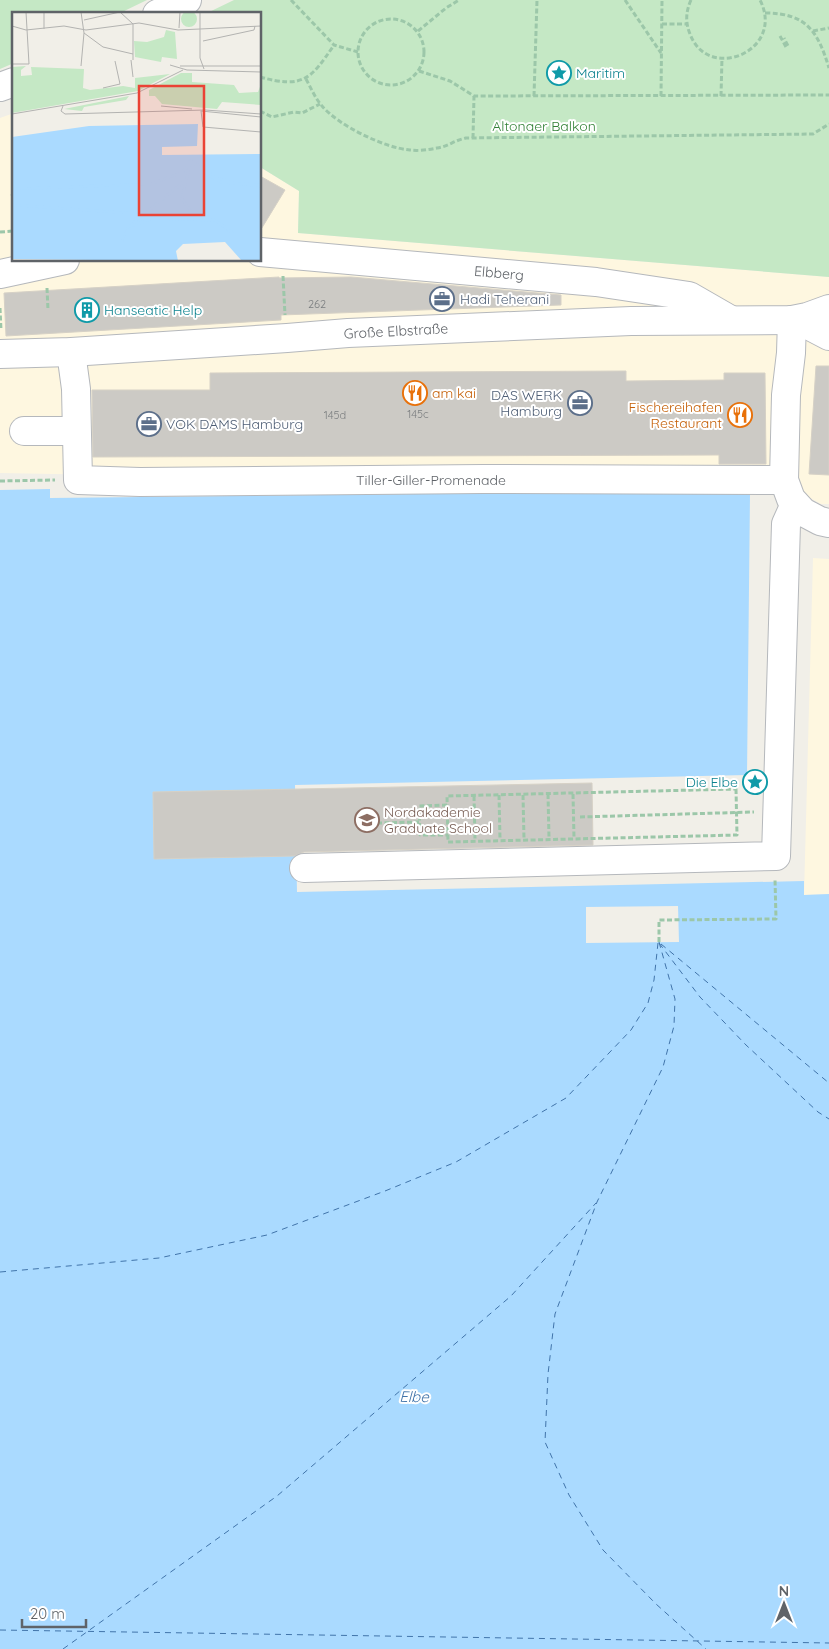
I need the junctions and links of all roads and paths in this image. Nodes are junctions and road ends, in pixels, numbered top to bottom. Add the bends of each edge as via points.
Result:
1 (187, 0) edge
2 (291, 0) edge
3 (458, 0) edge
4 (537, 0) edge
5 (625, 0) edge
6 (662, 0) edge
7 (691, 0) edge
8 (760, 0) edge
9 (161, 12) edge
10 (765, 13) junction
11 (662, 24) junction
12 (687, 24) junction
13 (829, 28) edge
14 (418, 32) junction
15 (813, 32) junction
16 (334, 44) junction
17 (358, 52) junction
18 (662, 54) junction
19 (722, 58) junction
20 (829, 68) edge
21 (419, 71) junction
22 (261, 77) edge
23 (306, 79) junction
24 (12, 83) edge
25 (0, 87) edge
26 (474, 96) junction
27 (534, 96) junction
28 (661, 96) junction
29 (721, 96) junction
30 (829, 96) edge
31 (320, 104) junction
32 (261, 112) edge
33 (829, 124) edge
34 (473, 138) junction
35 (60, 261) edge
36 (276, 261) edge
37 (0, 274) edge
38 (0, 308) edge
39 (829, 308) edge
40 (731, 320) junction
41 (792, 320) junction
42 (829, 336) edge
43 (287, 338) junction
44 (3, 342) edge
45 (71, 352) junction
46 (24, 431) dead end
47 (76, 431) junction
48 (48, 480) dead end
49 (0, 481) edge
50 (790, 492) junction
51 (829, 523) edge
52 (548, 794) junction
53 (573, 794) junction
54 (499, 795) junction
55 (524, 795) junction
56 (474, 796) junction
57 (448, 805) junction
58 (745, 812) dead end
59 (737, 813) junction
60 (580, 817) dead end
61 (420, 822) junction
62 (377, 823) dead end
63 (448, 835) junction
64 (574, 839) dead end
65 (524, 840) dead end
66 (549, 840) dead end
67 (475, 841) dead end
68 (500, 841) dead end
69 (448, 842) dead end
70 (304, 868) dead end
71 (775, 881) dead end
72 (659, 942) dead end

1 - 9 street
2 - 16 path
3 - 14 path
4 - 27 path
5 - 18 path
6 - 11 path
7 - 12 path
8 - 10 path
10 - 15 path via 791,17
10 - 19 path via 764,30 752,48 740,56
11 - 12 path
11 - 18 path
12 - 19 path via 700,49
13 - 15 path
14 - 17 path via 401,20 380,20 364,32
14 - 21 path via 425,51
15 - 20 path via 822,46
16 - 17 path
16 - 23 path
17 - 21 path via 364,72 381,84 402,83
18 - 28 path
19 - 29 path
21 - 26 path via 450,81
22 - 23 path via 289,82
23 - 31 path
24 - 25 street
26 - 27 path
26 - 34 path
27 - 28 path
28 - 29 path
29 - 30 path
31 - 32 path via 302,113 272,117
31 - 34 path via 347,126 398,148 437,148
33 - 34 path via 813,134
35 - 37 street
36 - 40 street, Elbberg via 596,282 689,296
36 - 43 path
38 - 44 path
39 - 41 street, Große Elbstraße
40 - 41 street, Große Elbstraße
40 - 43 street, Große Elbstraße via 348,332
41 - 42 street, Große Elbstraße
41 - 50 street via 786,395
43 - 45 street, Große Elbstraße
44 - 45 street, Große Elbstraße
45 - 47 street via 76,389
46 - 47 street
47 - 50 street, Tiller-Giller-Promenade via 78,480 483,479
48 - 49 path
50 - 51 street via 810,517
50 - 70 street via 786,524 776,856
52 - 53 path
52 - 55 path
52 - 66 path
53 - 59 path via 736,790
53 - 64 path
54 - 55 path
54 - 56 path
54 - 68 path
55 - 65 path
56 - 57 path via 447,796
56 - 67 path
57 - 61 path via 419,806
57 - 63 path
58 - 59 path
59 - 60 path
61 - 62 path
61 - 63 path via 420,835
63 - 69 path
71 - 72 path via 776,919 659,920

